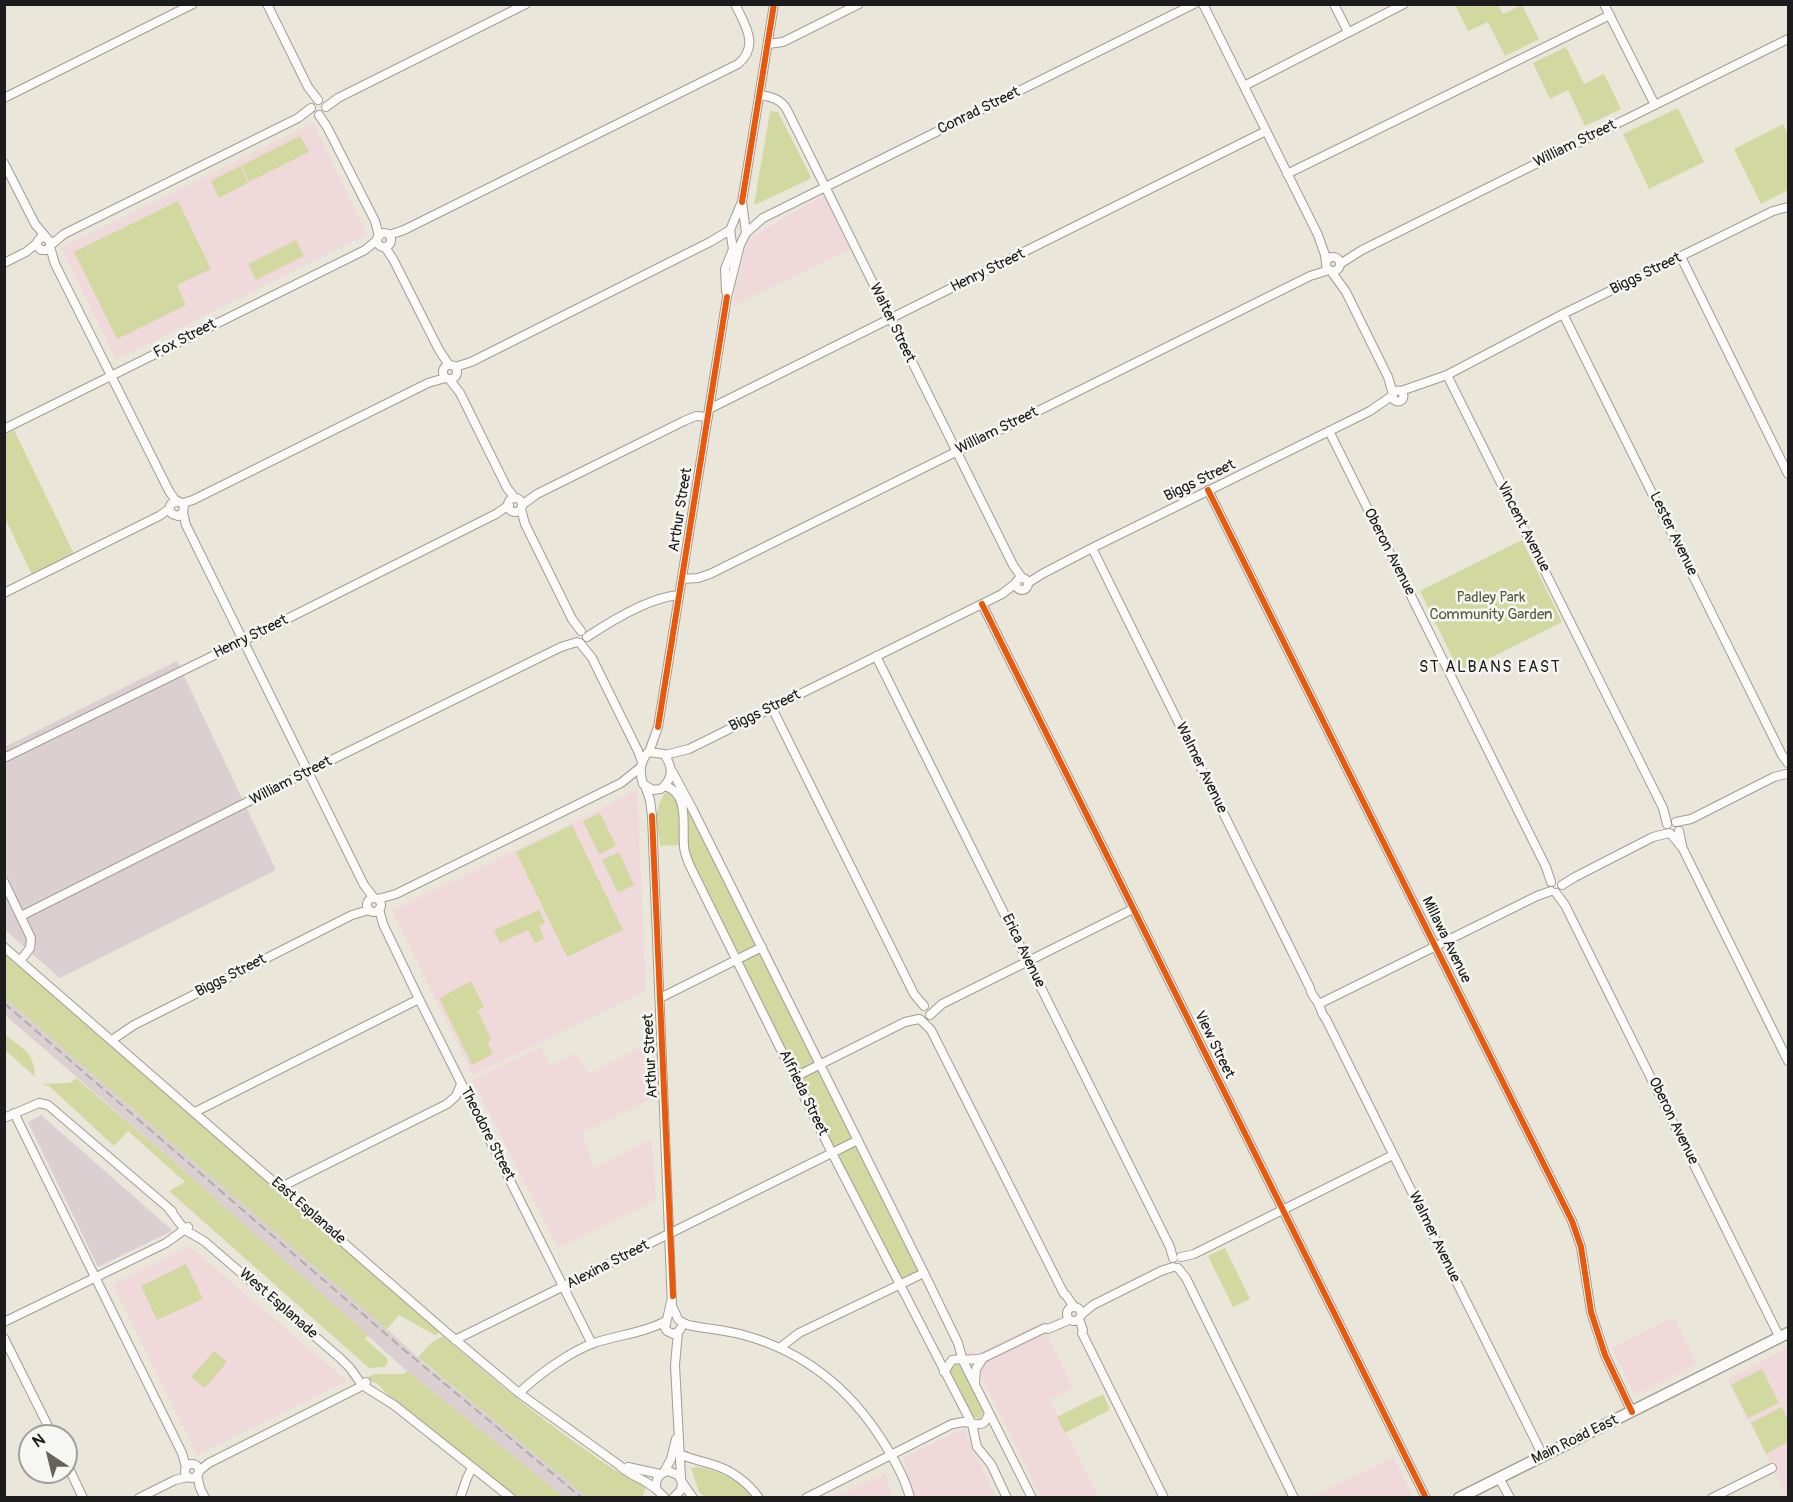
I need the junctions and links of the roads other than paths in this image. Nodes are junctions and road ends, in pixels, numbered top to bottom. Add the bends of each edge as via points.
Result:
1 (193, 4) edge
2 (267, 4) edge
3 (526, 4) edge
4 (735, 4) edge
5 (774, 4) edge
6 (860, 4) edge
7 (1194, 4) edge
8 (1203, 4) edge
9 (1334, 4) edge
10 (1404, 4) edge
11 (1604, 4) edge
12 (1610, 15) junction
13 (1348, 33) junction
14 (1788, 39) edge
15 (768, 44) junction
16 (1245, 86) junction
17 (759, 95) junction
18 (4, 98) edge
19 (1655, 105) junction
20 (318, 108) junction
21 (1266, 131) junction
22 (4, 163) edge
23 (1287, 174) junction
24 (826, 187) junction
25 (1788, 200) edge
26 (742, 202) junction
27 (1788, 207) edge
28 (1773, 211) junction
29 (763, 218) junction
30 (744, 222) junction
31 (731, 233) junction
32 (745, 235) junction
33 (384, 240) junction
34 (44, 244) junction
35 (1681, 257) junction
36 (4, 263) edge
37 (1333, 264) junction
38 (727, 297) junction
39 (1563, 314) junction
40 (890, 319) junction
41 (450, 372) junction
42 (1447, 375) junction
43 (111, 376) junction
44 (1398, 395) junction
45 (709, 413) junction
46 (4, 429) edge
47 (1329, 431) junction
48 (956, 451) junction
49 (1788, 474) edge
50 (1208, 490) junction
51 (515, 505) junction
52 (177, 508) junction
53 (1092, 548) junction
54 (682, 579) junction
55 (1021, 582) junction
56 (4, 593) edge
57 (679, 596) junction
58 (982, 604) junction
59 (581, 637) junction
60 (243, 642) junction
61 (876, 656) junction
62 (772, 708) junction
63 (658, 727) junction
64 (633, 741) junction
65 (689, 749) junction
66 (648, 752) junction
67 (665, 754) junction
68 (4, 758) edge
69 (641, 765) junction
70 (671, 769) junction
71 (1787, 770) edge
72 (307, 772) junction
73 (621, 783) junction
74 (644, 785) junction
75 (663, 788) junction
76 (652, 816) junction
77 (1672, 828) junction
78 (4, 882) edge
79 (1556, 886) junction
80 (374, 905) junction
81 (1133, 909) junction
82 (21, 916) junction
83 (1436, 946) junction
84 (4, 947) edge
85 (762, 947) junction
86 (736, 960) junction
87 (21, 961) junction
88 (1028, 961) junction
89 (660, 998) junction
90 (419, 999) junction
91 (1321, 1003) junction
92 (923, 1013) junction
93 (112, 1040) junction
94 (1788, 1061) edge
95 (821, 1065) junction
96 (795, 1077) junction
97 (461, 1084) junction
98 (447, 1104) junction
99 (472, 1105) junction
100 (195, 1112) junction
101 (14, 1113) junction
102 (4, 1118) edge
103 (858, 1140) junction
104 (832, 1153) junction
105 (1393, 1155) junction
106 (281, 1188) junction
107 (1283, 1210) junction
108 (187, 1228) junction
109 (670, 1234) junction
110 (1178, 1262) junction
111 (924, 1273) junction
112 (95, 1277) junction
113 (899, 1285) junction
114 (564, 1287) junction
115 (673, 1296) junction
116 (1074, 1314) junction
117 (679, 1320) junction
118 (667, 1321) junction
119 (4, 1322) edge
120 (703, 1328) junction
121 (643, 1330) junction
122 (667, 1331) junction
123 (679, 1332) junction
124 (1784, 1336) edge
125 (4, 1338) edge
126 (455, 1340) junction
127 (592, 1344) junction
128 (781, 1347) junction
129 (983, 1358) junction
130 (963, 1360) junction
131 (675, 1365) junction
132 (944, 1372) junction
133 (364, 1383) junction
134 (975, 1383) junction
135 (519, 1393) junction
136 (958, 1399) junction
137 (1632, 1412) junction
138 (989, 1413) junction
139 (47, 1424) edge
140 (952, 1424) junction
141 (972, 1424) junction
142 (678, 1433) junction
143 (680, 1454) junction
144 (891, 1454) junction
145 (1543, 1456) junction
146 (699, 1461) junction
147 (619, 1465) junction
148 (680, 1466) junction
149 (472, 1468) junction
150 (1772, 1468) dead end
151 (192, 1471) junction
152 (662, 1473) junction
153 (1499, 1478) junction
154 (681, 1480) junction
155 (657, 1490) junction
156 (1722, 1495) edge
157 (139, 1497) edge
158 (205, 1497) edge
159 (460, 1497) edge
160 (511, 1497) edge
161 (665, 1497) edge
162 (673, 1497) edge
163 (693, 1497) edge
164 (759, 1497) edge
165 (806, 1497) edge
166 (910, 1497) edge
167 (1007, 1497) edge
168 (1032, 1497) edge
169 (1164, 1497) edge
170 (1294, 1497) edge
171 (1426, 1497) edge
172 (1459, 1497) edge
173 (1510, 1497) edge
174 (1712, 1497) edge

1 - 18 street
2 - 20 street
3 - 20 street
4 - 33 street, Fox Street via 750,43 742,61
5 - 15 street, Arthur Street
6 - 15 street via 783,42
7 - 24 street, Conrad Street
8 - 16 street
9 - 13 street
10 - 13 street
11 - 12 street
12 - 19 street
12 - 23 street
13 - 16 street
14 - 19 street, William Street
15 - 17 street, Arthur Street
16 - 21 street
17 - 24 street, Walter Street via 774,98 784,106
17 - 26 street, Arthur Street
19 - 37 street, William Street
20 - 33 street
20 - 34 street
21 - 23 street
21 - 40 street, Henry Street
22 - 34 street
23 - 37 street via 1325,255
24 - 29 street, Conrad Street
24 - 40 street, Walter Street
25 - 28 street, Biggs Street
26 - 30 street, Arthur Street
26 - 31 street, Arthur Street
27 - 28 street, Biggs Street
28 - 35 street, Biggs Street
29 - 30 street, Conrad Street
29 - 32 street, Conrad Street
30 - 31 street, Conrad Street via 736,222
30 - 32 street, Arthur Street
31 - 32 street
31 - 38 street, Arthur Street via 733,252 725,269
31 - 41 street
32 - 38 street, Arthur Street
33 - 41 street
33 - 43 street, Fox Street
34 - 36 street
34 - 43 street
35 - 39 street, Biggs Street
35 - 49 street
37 - 44 street
37 - 48 street, William Street
38 - 45 street, Arthur Street
39 - 42 street, Biggs Street
39 - 71 street, Lester Avenue
40 - 45 street, Henry Street
40 - 48 street, Walter Street
41 - 51 street
41 - 52 street
42 - 44 street, Biggs Street
42 - 77 street, Vincent Avenue
43 - 46 street, Fox Street
43 - 52 street
44 - 47 street, Biggs Street
45 - 51 street, Henry Street via 690,418
45 - 54 street, Arthur Street
47 - 50 street, Biggs Street
47 - 79 street, Oberon Avenue
48 - 54 street, William Street via 710,574
48 - 55 street, Walter Street
50 - 53 street, Biggs Street
50 - 83 street, Millawa Avenue
51 - 59 street
51 - 60 street, Henry Street
52 - 56 street
52 - 60 street, Theodore Street
53 - 55 street, Biggs Street
53 - 91 street, Walmer Avenue via 1312,996
54 - 57 street, Arthur Street
55 - 58 street, Biggs Street
57 - 59 street, William Street via 656,600
57 - 63 street, Arthur Street
58 - 61 street, Biggs Street
58 - 81 street, View Street
59 - 64 street
59 - 72 street, William Street
60 - 68 street, Henry Street
60 - 72 street, Theodore Street
61 - 62 street, Biggs Street
61 - 88 street, Erica Avenue
62 - 65 street, Biggs Street
62 - 92 street
63 - 66 street, Arthur Street
63 - 67 street, Arthur Street
64 - 66 street
64 - 69 street
65 - 67 street, Biggs Street
65 - 70 street, Biggs Street
66 - 67 street
66 - 69 street
67 - 70 street
69 - 73 street, Biggs Street
69 - 74 street
70 - 75 street
70 - 85 street, Alfrieda Street
71 - 77 street
72 - 80 street, Theodore Street
72 - 82 street, William Street
73 - 74 street, Biggs Street
73 - 80 street, Biggs Street
74 - 75 street via 653,790
74 - 76 street, Arthur Street
75 - 76 street, Arthur Street
75 - 86 street, Alfrieda Street via 673,789 681,802 685,854
76 - 89 street, Arthur Street
77 - 79 street
77 - 94 street, Vincent Avenue
78 - 82 street
79 - 83 street
79 - 124 street, Oberon Avenue
80 - 90 street, Theodore Street
80 - 93 street, Biggs Street via 134,1025
81 - 88 street
81 - 107 street, View Street
82 - 87 street via 31,942
83 - 91 street
83 - 137 street, Millawa Avenue via 1572,1221 1581,1247 1591,1312 1605,1355
84 - 87 street, East Esplanade
85 - 86 street
85 - 95 street, Alfrieda Street
86 - 89 street
86 - 96 street, Alfrieda Street
87 - 93 street, East Esplanade
88 - 92 street
88 - 110 street, Erica Avenue
89 - 109 street, Arthur Street
90 - 97 street, Theodore Street
90 - 100 street
91 - 105 street, Walmer Avenue via 1320,1012
92 - 95 street
92 - 116 street
93 - 100 street, East Esplanade
95 - 96 street
95 - 103 street, Alfrieda Street
96 - 104 street, Alfrieda Street
97 - 98 street
97 - 99 street, Theodore Street
98 - 99 street
98 - 106 street
99 - 114 street, Theodore Street
100 - 106 street, East Esplanade
101 - 102 street
101 - 108 street, West Esplanade via 39,1103 48,1105
101 - 112 street
103 - 104 street, Alexina Street
103 - 111 street, Alfrieda Street
104 - 109 street, Alexina Street
104 - 113 street, Alfrieda Street
105 - 107 street
105 - 145 street, Walmer Avenue
106 - 126 street, East Esplanade
107 - 110 street
107 - 171 street, View Street
108 - 112 street
108 - 133 street, West Esplanade
109 - 114 street, Alexina Street
109 - 115 street, Arthur Street
110 - 116 street
110 - 170 street, Erica Avenue
111 - 113 street
111 - 130 street, Alfrieda Street
112 - 119 street
112 - 151 street
113 - 128 street via 799,1334
113 - 132 street, Alfrieda Street
114 - 126 street, Alexina Street
114 - 127 street, Theodore Street
115 - 117 street via 672,1306
115 - 118 street
116 - 129 street
116 - 169 street
117 - 118 street via 672,1317
117 - 120 street
117 - 123 street
118 - 121 street
118 - 122 street
120 - 123 street
120 - 128 street via 746,1335
121 - 122 street
121 - 127 street
122 - 123 street
122 - 131 street
123 - 131 street
124 - 137 main road, Main Road East
125 - 139 street
126 - 135 street, East Esplanade
127 - 135 street via 536,1377
128 - 144 street via 836,1384 863,1412
129 - 130 street
129 - 134 street via 976,1369
130 - 132 street via 952,1360
130 - 134 street, Alfrieda Street
131 - 142 street
132 - 136 street, Alfrieda Street
133 - 149 street, West Esplanade
133 - 151 street
134 - 138 street, Alfrieda Street
135 - 147 street, East Esplanade
136 - 140 street
136 - 141 street, Alfrieda Street
137 - 145 main road, Main Road East
138 - 141 street via 983,1424
138 - 168 street, Alfrieda Street
140 - 141 street
140 - 144 street
141 - 167 street, Alfrieda Street via 978,1447
142 - 143 street
142 - 152 street via 671,1459
143 - 146 street
143 - 148 street
144 - 165 street
144 - 166 street
145 - 153 main road, Main Road East
146 - 148 street
146 - 164 street via 734,1474
147 - 152 street, East Esplanade
147 - 155 street, East Esplanade
148 - 154 street
149 - 159 street
149 - 160 street, West Esplanade
150 - 156 street
151 - 157 street
151 - 158 street
152 - 154 street, East Esplanade via 675,1473
152 - 155 street via 656,1482
153 - 172 main road, Main Road East
153 - 173 street
154 - 162 street via 679,1493
154 - 163 street
155 - 161 street, East Esplanade
156 - 174 street

